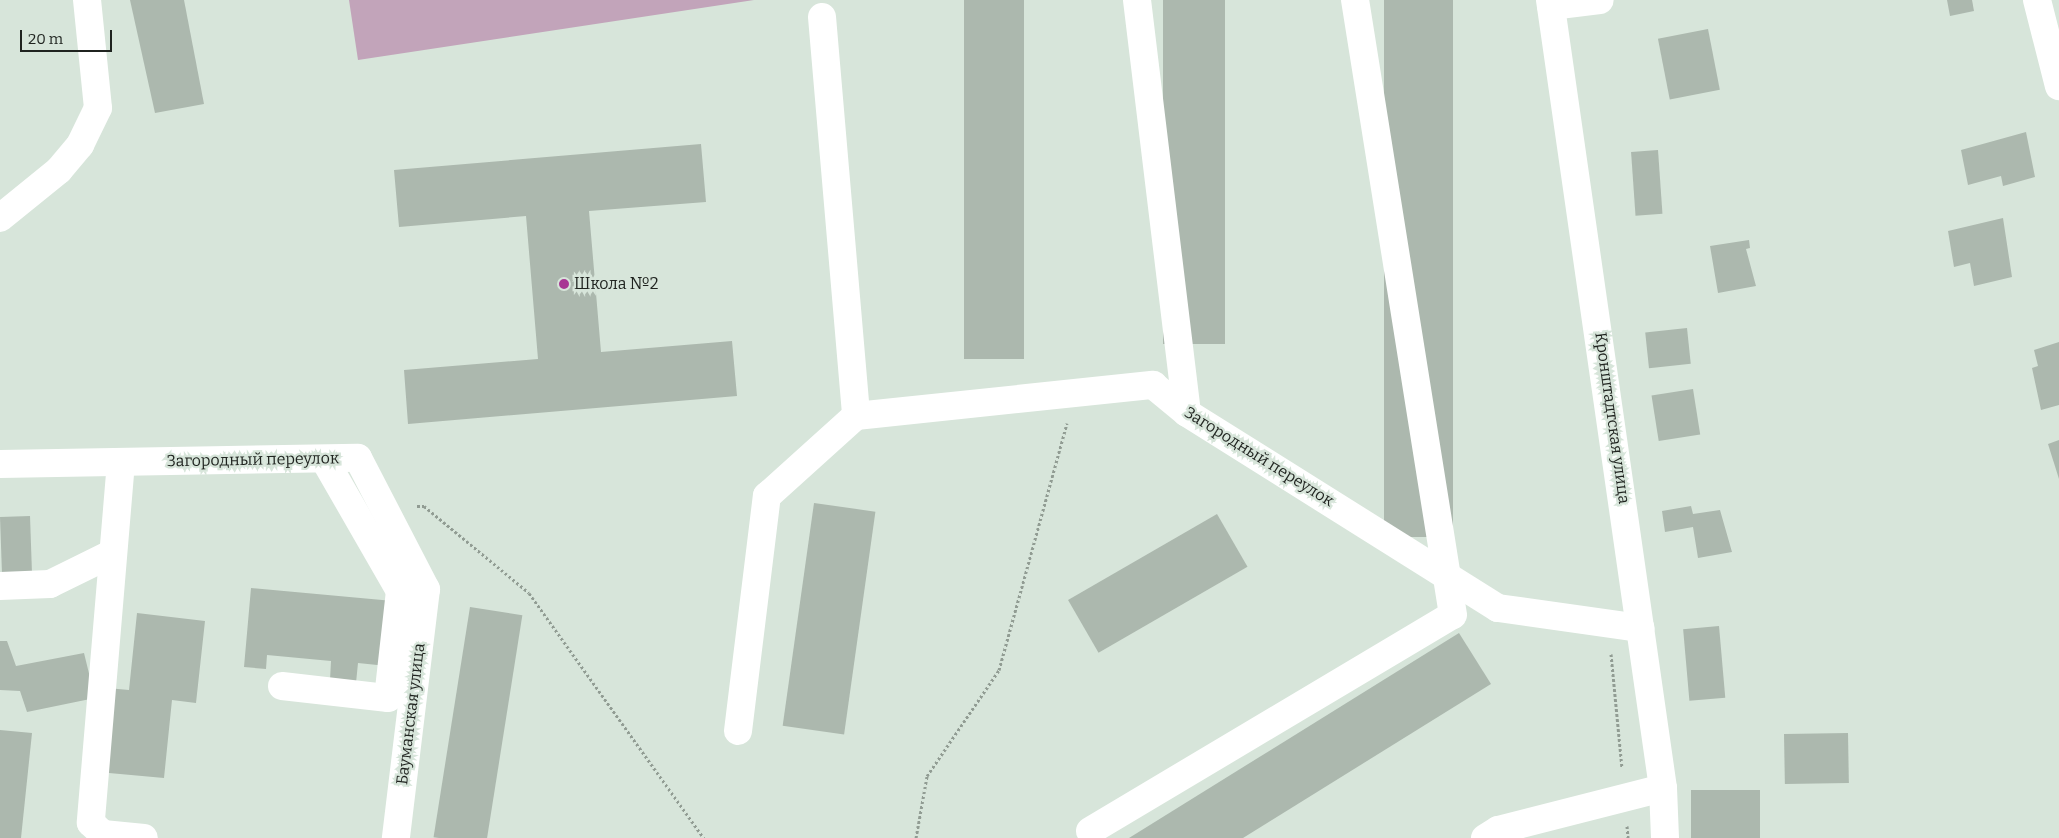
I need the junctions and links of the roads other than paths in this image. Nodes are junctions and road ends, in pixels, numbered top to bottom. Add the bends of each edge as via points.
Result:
1 (87, 0) edge
2 (1137, 0) edge
3 (1355, 0) edge
4 (1600, 0) edge
5 (2037, 0) edge
6 (1550, 3) edge
7 (822, 17) dead end
8 (2059, 86) edge
9 (0, 218) edge
10 (1187, 412) junction
11 (856, 416) junction
12 (324, 459) junction
13 (121, 462) junction
14 (0, 464) edge
15 (113, 554) junction
16 (1446, 575) junction
17 (0, 586) edge
18 (426, 589) joint
19 (1641, 628) junction
20 (282, 686) dead end
21 (738, 731) dead end
22 (1663, 788) junction
23 (1090, 831) dead end
24 (144, 838) edge
25 (396, 838) edge
26 (1485, 838) edge
27 (1664, 838) edge

1 - 9 street via 98,108 80,145 59,170
2 - 10 street
3 - 16 street
4 - 6 street
5 - 8 street
6 - 19 street, Кронштадтская улица
7 - 11 street
10 - 11 street, Загородный переулок via 1153,385
10 - 16 street, Загородный переулок
11 - 21 street via 767,496
12 - 13 street, Загородный переулок
12 - 18 street, Загородный переулок via 358,458
12 - 20 street via 400,591 388,698
13 - 14 street, Загородный переулок
13 - 15 street
15 - 17 street via 50,584
15 - 24 street via 91,823 103,834
16 - 19 street, Загородный переулок via 1498,608
16 - 23 street via 1454,615
18 - 25 street, Бауманская улица
19 - 22 street, Кронштадтская улица
22 - 26 street via 1498,830
22 - 27 street, Кронштадтская улица

